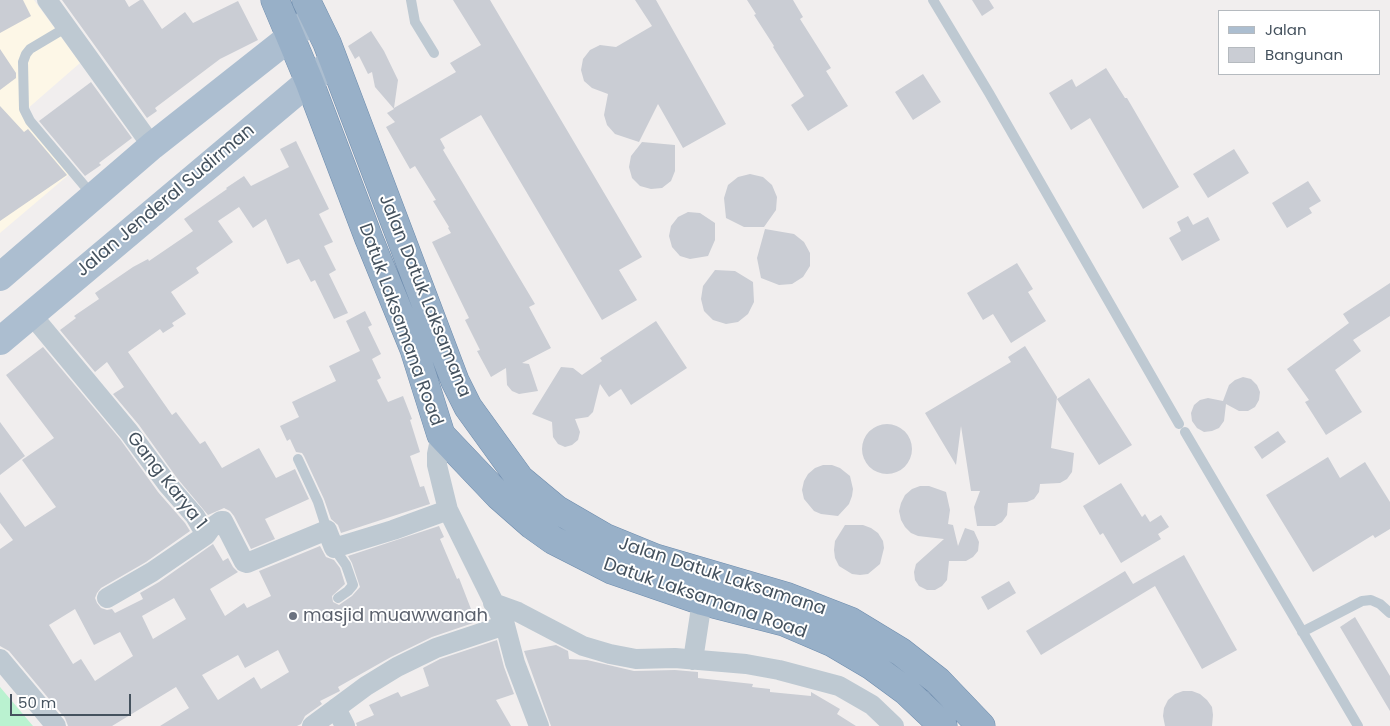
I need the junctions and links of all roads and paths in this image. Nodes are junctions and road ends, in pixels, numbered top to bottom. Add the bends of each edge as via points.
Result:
1 (47, 0) edge
2 (275, 0) edge
3 (411, 0) edge
4 (933, 0) edge
5 (309, 9) edge
6 (67, 27) junction
7 (290, 38) junction
8 (434, 53) dead end
9 (332, 62) junction
10 (309, 81) junction
11 (152, 146) junction
12 (93, 197) junction
13 (0, 278) edge
14 (31, 314) junction
15 (0, 341) edge
16 (441, 435) junction
17 (298, 459) dead end
18 (448, 510) junction
19 (206, 535) junction
20 (331, 539) junction
21 (107, 598) dead end
22 (338, 598) dead end
23 (702, 601) junction
24 (493, 603) junction
25 (1390, 613) edge
26 (505, 625) junction
27 (1302, 632) junction
28 (0, 659) edge
29 (692, 660) junction
30 (340, 717) edge
31 (56, 726) edge
32 (312, 726) edge
33 (538, 726) edge
34 (894, 726) edge
35 (943, 726) edge
36 (981, 726) edge
37 (1358, 726) edge

1 - 6 street
2 - 7 highway, Datuk Laksamana Road
3 - 8 lane via 415,22
4 - 27 lane
5 - 7 main road
5 - 9 highway, Jalan Datuk Laksamana
6 - 11 street
6 - 12 lane via 26,54 22,62 24,109 30,121
7 - 10 highway, Datuk Laksamana Road
7 - 11 main road
9 - 10 main road, Jalan Jenderal Sudirman
9 - 36 highway, Jalan Datuk Laksamana via 455,381 468,407 520,479 556,509 606,538 655,558 788,597 850,621 901,652 938,681
10 - 14 main road, Jalan Jenderal Sudirman
10 - 16 highway, Datuk Laksamana Road via 414,349
11 - 12 main road
12 - 13 main road
14 - 15 main road, Jalan Jenderal Sudirman
14 - 19 street, Gang Karya 1 via 129,432 168,486 195,516
16 - 18 street via 437,465
16 - 23 highway, Datuk Laksamana Road via 498,496 553,540 612,570
17 - 20 lane
18 - 20 street, Gang Karya 1 via 343,547
18 - 24 street
19 - 20 street, Gang Karya 1 via 223,521 246,563
19 - 21 street
20 - 22 lane via 346,565 352,585
23 - 29 street
23 - 35 highway, Datuk Laksamana Road via 784,622 832,643 906,691
24 - 26 street
24 - 29 street via 518,612 583,646 610,654
25 - 27 lane via 1371,600 1362,601
26 - 30 street via 436,648 405,664 366,686
26 - 33 street
27 - 37 lane
28 - 31 street
29 - 34 street via 746,664 839,686 872,705
30 - 32 street

